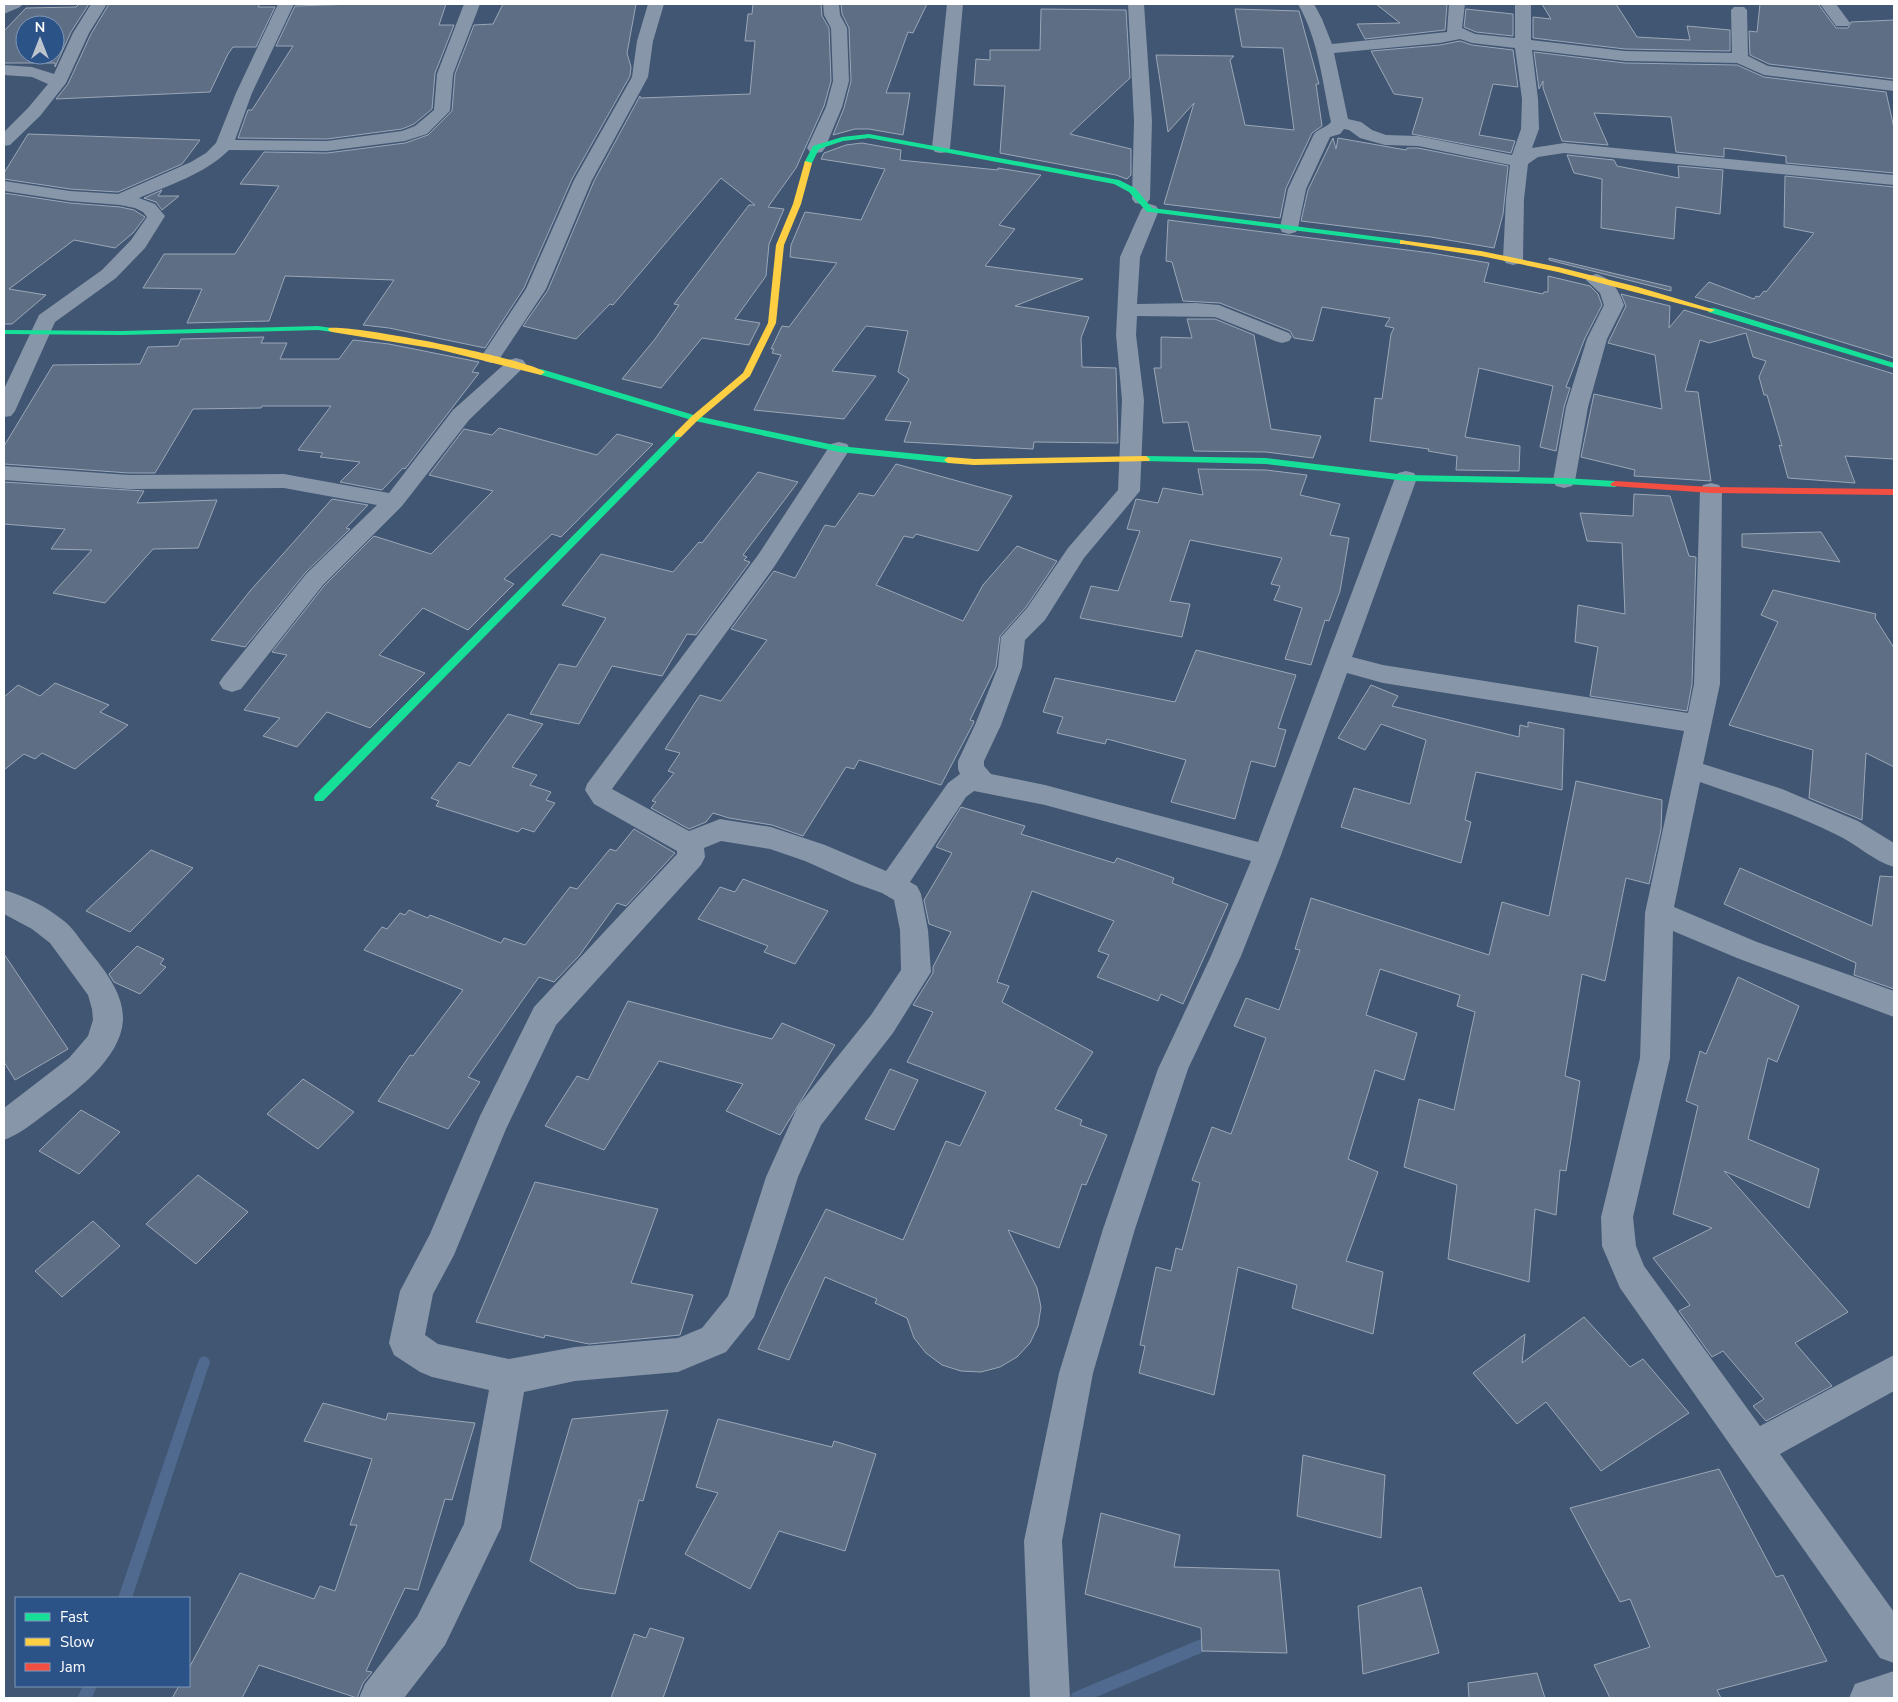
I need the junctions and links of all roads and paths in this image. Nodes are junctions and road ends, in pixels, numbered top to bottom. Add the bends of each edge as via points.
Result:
1 (15, 4) edge
2 (99, 4) edge
3 (286, 4) edge
4 (472, 4) edge
5 (656, 4) edge
6 (831, 4) edge
7 (955, 4) edge
8 (1136, 4) edge
9 (1306, 4) edge
10 (1457, 4) edge
11 (1523, 4) edge
12 (1828, 4) edge
13 (4, 9) edge
14 (1739, 10) dead end
15 (1842, 23) dead end
16 (1459, 34) junction
17 (1523, 45) junction
18 (1327, 49) junction
19 (1740, 58) junction
20 (4, 70) edge
21 (58, 83) junction
22 (1894, 86) edge
23 (1340, 123) junction
24 (1530, 129) junction
25 (4, 141) edge
26 (224, 145) junction
27 (816, 148) junction
28 (941, 148) junction
29 (1580, 149) junction
30 (1519, 162) junction
31 (1894, 180) edge
32 (4, 186) edge
33 (120, 200) junction
34 (1146, 204) junction
35 (1289, 228) junction
36 (1513, 259) junction
37 (1596, 280) junction
38 (1127, 310) junction
39 (4, 332) edge
40 (40, 333) junction
41 (1282, 337) dead end
42 (491, 357) junction
43 (516, 364) junction
44 (1894, 366) edge
45 (4, 411) edge
46 (695, 418) junction
47 (839, 449) junction
48 (1131, 458) junction
49 (4, 474) edge
50 (1406, 478) junction
51 (1564, 481) junction
52 (1711, 490) junction
53 (1894, 492) edge
54 (394, 501) junction
55 (1338, 662) junction
56 (232, 683) dead end
57 (1698, 724) junction
58 (1689, 769) junction
59 (983, 782) junction
60 (319, 798) dead end
61 (687, 842) junction
62 (1267, 854) junction
63 (1894, 856) edge
64 (892, 884) junction
65 (4, 901) edge
66 (1659, 913) junction
67 (1894, 1004) edge
68 (4, 1126) edge
69 (1894, 1372) edge
70 (509, 1376) junction
71 (1754, 1449) junction
72 (1894, 1644) edge
73 (1894, 1691) edge
74 (379, 1698) edge
75 (1050, 1698) edge
76 (1869, 1698) edge

1 - 13 street
2 - 21 street via 81,33
3 - 26 street via 244,93
4 - 26 street via 445,74 442,111 422,130 405,136 327,146
5 - 42 street via 645,41 640,77 583,180 536,289
6 - 27 street via 832,15 839,28 841,81 834,107
7 - 28 street
8 - 34 street
9 - 18 street via 1316,19
10 - 16 street via 1454,30
11 - 17 street
12 - 15 street
14 - 19 street
16 - 17 street
16 - 18 street
17 - 19 street via 1625,56
17 - 24 street
18 - 23 street
19 - 22 street via 1764,70
20 - 21 street via 35,72
21 - 25 street
23 - 30 street via 1355,126 1384,140 1418,141
23 - 35 street via 1334,130 1323,134 1304,173 1297,189
24 - 29 street
24 - 30 street
26 - 33 street via 197,166
27 - 28 street via 854,135
27 - 46 street via 780,245 772,323 747,374
28 - 34 street via 1116,182 1132,190
29 - 30 street via 1533,153
29 - 31 street
30 - 36 street via 1514,199
32 - 33 street
33 - 40 street via 149,208 156,216 153,223 109,274 46,319
34 - 35 street
34 - 38 street via 1130,257
35 - 36 street via 1431,245
36 - 37 street
37 - 44 street via 1674,299
37 - 51 street via 1609,291 1614,305 1597,339 1577,407
38 - 41 street via 1219,311
38 - 48 street via 1126,335 1133,400
39 - 40 street
40 - 42 street via 318,328 389,336
40 - 45 street
42 - 43 street
43 - 46 street
43 - 54 street via 461,415
46 - 47 street
46 - 60 street
47 - 48 street via 974,462
47 - 61 street via 766,561 600,784 598,790 603,797
48 - 50 street via 1266,461
48 - 59 street via 1129,491 1076,553 1036,614 1013,637 1010,667 971,761 971,769
49 - 54 street via 129,482 284,481
50 - 51 street
50 - 55 street
51 - 52 street
52 - 53 street
52 - 57 street via 1707,684
54 - 56 street via 315,579
55 - 57 street via 1383,674
55 - 62 street
57 - 58 street
58 - 63 street via 1774,796 1848,828
58 - 66 street
59 - 62 street via 1045,794
59 - 64 street via 969,781 957,790
61 - 64 street via 720,830 771,838
61 - 70 street via 691,857 544,1016 492,1126 442,1244 417,1291 406,1343 432,1360
62 - 75 street via 1226,956 1174,1069 1119,1230 1076,1372 1043,1541
64 - 70 street via 907,894 914,930 916,972 882,1024 809,1116 782,1177 742,1306 714,1340 678,1355 575,1364
65 - 68 street via 54,929 105,996 109,1021 106,1034 80,1067
66 - 67 street via 1747,950
66 - 71 street via 1655,1058 1617,1217 1619,1246 1632,1277
69 - 71 street
70 - 74 street via 482,1528 431,1631
71 - 72 street
73 - 76 street

